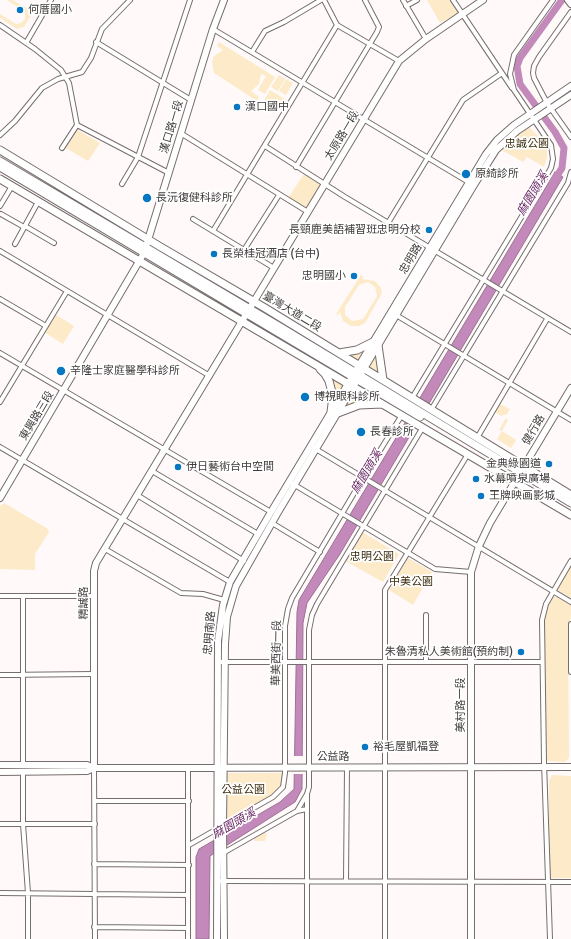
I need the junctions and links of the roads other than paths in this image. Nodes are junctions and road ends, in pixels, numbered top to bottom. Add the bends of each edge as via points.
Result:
1 (51, 0) edge
2 (130, 0) edge
3 (190, 0) edge
4 (224, 0) edge
5 (323, 0) edge
6 (365, 0) edge
7 (403, 0) edge
8 (417, 0) edge
9 (453, 0) edge
10 (483, 0) edge
11 (553, 0) edge
12 (568, 0) edge
13 (571, 4) edge
14 (406, 6) junction
15 (571, 12) edge
16 (461, 14) junction
17 (0, 25) edge
18 (337, 25) junction
19 (213, 29) junction
20 (426, 39) junction
21 (96, 42) junction
22 (26, 43) junction
23 (369, 44) junction
24 (252, 52) junction
25 (399, 61) junction
26 (502, 74) junction
27 (66, 76) junction
28 (303, 82) junction
29 (162, 83) junction
30 (571, 86) edge
31 (514, 90) junction
32 (571, 95) edge
33 (191, 100) junction
34 (334, 102) junction
35 (545, 104) junction
36 (550, 109) junction
37 (531, 114) junction
38 (364, 120) junction
39 (536, 120) junction
40 (77, 125) junction
41 (182, 134) junction
42 (0, 135) edge
43 (571, 137) edge
44 (264, 146) junction
45 (62, 148) dead end
46 (0, 150) edge
47 (138, 157) junction
48 (428, 158) junction
49 (0, 161) edge
50 (0, 167) edge
51 (296, 167) junction
52 (571, 172) edge
53 (169, 173) junction
54 (247, 174) junction
55 (0, 179) edge
56 (122, 184) dead end
57 (472, 184) junction
58 (569, 184) edge
59 (325, 185) junction
60 (12, 186) junction
61 (279, 195) junction
62 (38, 202) junction
63 (0, 206) edge
64 (308, 212) junction
65 (1, 214) dead end
66 (194, 219) dead end
67 (388, 223) junction
68 (24, 226) junction
69 (212, 231) junction
70 (148, 239) junction
71 (54, 243) dead end
72 (15, 244) dead end
73 (432, 249) junction
74 (0, 250) edge
75 (146, 250) junction
76 (244, 250) junction
77 (140, 261) junction
78 (274, 268) junction
79 (484, 281) junction
80 (67, 291) junction
81 (501, 291) junction
82 (0, 298) edge
83 (254, 302) junction
84 (249, 311) junction
85 (107, 315) junction
86 (396, 315) junction
87 (547, 319) junction
88 (242, 322) junction
89 (46, 326) junction
90 (571, 332) edge
91 (376, 344) junction
92 (445, 344) junction
93 (0, 353) edge
94 (339, 353) junction
95 (463, 355) junction
96 (309, 360) junction
97 (22, 366) junction
98 (210, 376) junction
99 (356, 376) junction
100 (383, 380) junction
101 (510, 383) junction
102 (571, 388) edge
103 (64, 391) junction
104 (0, 402) edge
105 (384, 404) junction
106 (408, 407) junction
107 (557, 411) junction
108 (335, 413) junction
109 (427, 419) junction
110 (571, 420) edge
111 (477, 438) junction
112 (0, 447) edge
113 (313, 448) junction
114 (165, 449) junction
115 (468, 453) junction
116 (22, 460) junction
117 (152, 471) junction
118 (519, 474) junction
119 (365, 479) junction
120 (292, 483) junction
121 (384, 490) junction
122 (137, 495) junction
123 (571, 495) edge
124 (0, 498) edge
125 (571, 503) edge
126 (571, 508) edge
127 (271, 512) junction
128 (344, 514) junction
129 (571, 515) edge
130 (429, 517) junction
131 (123, 518) junction
132 (272, 523) junction
133 (362, 525) junction
134 (258, 534) junction
135 (479, 546) junction
136 (105, 548) junction
137 (320, 552) junction
138 (407, 552) junction
139 (245, 562) junction
140 (571, 562) edge
141 (471, 572) junction
142 (230, 582) junction
143 (553, 591) junction
144 (0, 596) edge
145 (23, 596) junction
146 (94, 596) junction
147 (224, 600) junction
148 (571, 602) edge
149 (426, 615) dead end
150 (571, 624) edge
151 (221, 662) junction
152 (287, 662) junction
153 (308, 662) junction
154 (385, 662) junction
155 (426, 662) junction
156 (471, 662) junction
157 (542, 662) junction
158 (571, 672) edge
159 (94, 674) junction
160 (0, 675) edge
161 (22, 675) junction
162 (0, 765) edge
163 (188, 767) junction
164 (220, 767) junction
165 (288, 767) junction
166 (347, 767) junction
167 (385, 767) junction
168 (470, 767) junction
169 (545, 767) junction
170 (571, 767) edge
171 (23, 768) junction
172 (94, 768) junction
173 (308, 768) junction
174 (0, 772) edge
175 (307, 794) junction
176 (95, 801) junction
177 (188, 802) junction
178 (307, 809) junction
179 (297, 810) junction
180 (0, 824) edge
181 (23, 824) junction
182 (95, 824) junction
183 (220, 831) junction
184 (189, 845) junction
185 (220, 853) junction
186 (94, 864) junction
187 (189, 865) junction
188 (220, 881) junction
189 (307, 881) junction
190 (346, 881) junction
191 (385, 881) junction
192 (470, 881) junction
193 (548, 882) junction
194 (571, 882) edge
195 (0, 893) edge
196 (28, 893) junction
197 (94, 894) junction
198 (188, 895) junction
199 (94, 926) junction
200 (188, 928) junction
201 (28, 939) edge
202 (95, 939) edge
203 (188, 939) edge
204 (217, 939) edge
205 (224, 939) edge
206 (307, 939) edge
207 (385, 939) edge
208 (470, 939) edge
209 (550, 939) edge

1 - 22 street
2 - 21 street via 102,29
3 - 29 street
4 - 19 main road, 漢口路一段
5 - 18 street
5 - 24 street via 265,31
6 - 23 street via 379,27
7 - 14 street
8 - 14 street
9 - 16 street
10 - 16 main road, 太原路一段
11 - 31 street, 華美西街一段 via 514,55 510,74
12 - 13 main road
14 - 20 street
15 - 35 street via 534,66 534,78
16 - 20 main road, 太原路一段
16 - 26 street
17 - 22 street
18 - 23 street
18 - 28 street
19 - 24 street
19 - 33 main road, 漢口路一段
20 - 25 main road, 太原路一段
21 - 27 street via 91,58 82,72
21 - 29 street
22 - 27 street via 53,62
23 - 25 street
23 - 34 street
24 - 28 street
25 - 38 main road, 太原路一段
26 - 31 street
26 - 48 street via 463,100
27 - 40 street via 70,83
27 - 42 street via 42,88
28 - 34 street
28 - 44 street
29 - 33 street
29 - 47 street
30 - 35 main road
31 - 37 street, 華美西街一段
32 - 36 main road
33 - 41 main road, 漢口路一段
34 - 38 street
34 - 51 street
35 - 36 street
35 - 37 main road, 忠明路
36 - 39 main road, 忠明路
36 - 43 street
37 - 39 street, 華美西街一段
37 - 57 main road, 忠明路 via 497,140 486,154
38 - 48 street
38 - 59 main road, 太原路一段
39 - 57 main road, 忠明路 via 496,150
39 - 79 street, 華美西街一段 via 551,145 551,168
40 - 45 street
40 - 47 street
41 - 53 main road, 漢口路一段
41 - 54 street
44 - 51 street
44 - 54 street
46 - 70 main road, 臺灣大道二段
47 - 53 street
47 - 56 street
48 - 57 street
48 - 67 street
49 - 75 main road, 臺灣大道二段
50 - 75 main road, 臺灣大道二段
51 - 59 street
52 - 58 street
53 - 70 main road, 漢口路一段
54 - 61 street
54 - 69 street
55 - 60 main road, 臺灣大道二段
57 - 73 main road, 忠明路
58 - 81 street
59 - 64 main road, 太原路一段
59 - 67 street
60 - 62 main road, 臺灣大道二段
60 - 63 street
61 - 64 street
61 - 76 street
62 - 68 street
62 - 77 main road, 臺灣大道二段
64 - 78 main road, 太原路一段
65 - 68 street
66 - 69 street
67 - 73 street
68 - 71 street
68 - 72 street
69 - 76 street
70 - 75 main road, 漢口路一段
70 - 83 main road, 臺灣大道二段
73 - 79 street
73 - 86 main road, 忠明路
73 - 91 main road, 忠明路
74 - 80 street
75 - 77 main road, 漢口路一段
75 - 84 main road, 臺灣大道二段
76 - 78 street
77 - 85 main road, 東興路三段
77 - 88 main road, 臺灣大道二段
78 - 83 main road, 太原路一段
79 - 81 street
79 - 92 street, 華美西街一段
80 - 85 street
80 - 89 street
81 - 87 street
81 - 95 street
82 - 89 street
83 - 84 main road, 太原路一段
83 - 94 main road, 臺灣大道二段
84 - 88 main road, 精誠路
84 - 99 main road, 臺灣大道二段
85 - 98 street
85 - 103 main road, 東興路三段
86 - 91 main road, 忠明路
86 - 92 street
87 - 90 street
87 - 101 street
88 - 96 main road, 臺灣大道二段
88 - 98 main road, 精誠路
89 - 97 street
91 - 94 main road
91 - 99 main road, 忠明路
91 - 100 main road
92 - 95 street
92 - 106 street, 華美西街一段
93 - 97 street
94 - 99 main road, 臺灣大道二段
95 - 101 street
95 - 109 street
96 - 99 main road, 臺灣大道二段
96 - 108 main road via 329,381
97 - 103 street
97 - 104 street
98 - 114 main road, 精誠路
99 - 100 main road, 臺灣大道二段
99 - 105 main road, 臺灣大道二段
99 - 106 main road, 臺灣大道二段
99 - 108 main road, 忠明南路
100 - 106 main road, 臺灣大道二段
101 - 107 street
101 - 111 street
102 - 107 main road, 健行路
103 - 114 street
103 - 116 main road, 東興路三段
105 - 106 main road, 臺灣大道二段
105 - 108 main road via 359,405
106 - 109 main road, 臺灣大道二段
106 - 109 main road, 臺灣大道二段
106 - 119 street, 華美西街一段
107 - 110 street
107 - 118 main road, 健行路
108 - 113 main road, 忠明南路
109 - 111 main road, 臺灣大道二段
109 - 115 main road, 臺灣大道二段
109 - 118 main road, 臺灣大道二段
109 - 121 street
111 - 118 main road, 臺灣大道二段
112 - 116 street
113 - 119 street
113 - 120 main road, 忠明南路
114 - 117 main road, 精誠路
114 - 127 street
115 - 118 main road, 臺灣大道二段
115 - 130 street
116 - 124 main road, 東興路三段
116 - 131 street
117 - 122 main road, 精誠路
117 - 134 street
118 - 123 main road, 臺灣大道二段
118 - 125 main road, 臺灣大道二段
118 - 126 main road, 臺灣大道二段
118 - 129 main road, 臺灣大道二段
118 - 135 main road, 美村路一段
119 - 121 street
119 - 128 street, 華美西街一段
120 - 127 main road, 忠明南路
120 - 128 street
120 - 132 main road, 忠明南路
121 - 130 street
121 - 133 street
122 - 131 main road, 精誠路
122 - 139 street
127 - 134 main road, 忠明南路
128 - 133 street
128 - 137 street, 華美西街一段
130 - 135 street
130 - 138 street
131 - 136 main road, 精誠路
131 - 142 street
132 - 137 street
132 - 139 main road, 忠明南路
133 - 138 street
133 - 153 street via 312,615
134 - 139 main road, 忠明南路
135 - 141 main road, 美村路一段
135 - 143 street
136 - 146 main road, 精誠路 via 95,567
136 - 147 street via 181,593 203,594
137 - 152 street, 華美西街一段 via 288,609 285,626
138 - 141 street via 435,570
138 - 154 street via 385,590
139 - 142 main road, 忠明南路
139 - 151 main road, 忠明南路 via 229,606
140 - 143 street
141 - 156 main road, 美村路一段
142 - 147 main road, 忠明南路
143 - 148 street
143 - 157 street via 542,617
144 - 145 street
145 - 146 street
145 - 161 street
146 - 159 main road, 精誠路
147 - 151 main road, 忠明南路 via 219,626
149 - 155 street
150 - 158 street
151 - 152 street
151 - 164 main road, 忠明南路
152 - 153 street
152 - 165 street, 華美西街一段
153 - 154 street
153 - 173 street
154 - 155 street
154 - 167 street
155 - 156 street
156 - 157 street
156 - 168 main road, 美村路一段
157 - 169 street
159 - 161 street
159 - 172 main road, 精誠路
160 - 161 street
161 - 171 street
162 - 171 main road, 公益路
163 - 164 main road, 公益路
163 - 172 main road, 公益路
163 - 177 street
164 - 165 main road, 公益路
164 - 183 main road, 忠明南路
165 - 173 main road, 公益路
165 - 183 street, 華美西街一段 via 285,782 277,794
166 - 167 main road, 公益路
166 - 173 main road, 公益路
166 - 190 street
167 - 168 main road, 公益路
167 - 191 street
168 - 169 main road, 公益路
168 - 192 main road, 美村路一段
169 - 170 main road, 公益路
169 - 193 street
171 - 172 main road, 公益路 via 87,765
171 - 174 main road, 公益路
171 - 181 street
172 - 176 street, 精誠路
173 - 175 street
175 - 178 street
175 - 179 street
176 - 177 street
176 - 182 street, 精誠路
177 - 184 street
178 - 179 street
178 - 189 street
179 - 185 street
180 - 181 street
181 - 182 street
181 - 196 street
182 - 186 street, 精誠路
183 - 184 street, 華美西街一段
183 - 185 main road, 忠明南路
184 - 187 street
185 - 188 main road, 忠明南路
186 - 187 street
186 - 197 street, 精誠路
187 - 198 street
188 - 189 street
188 - 204 main road, 忠明南路
188 - 205 main road, 忠明南路
189 - 190 street
189 - 206 street
190 - 191 street
191 - 192 street
191 - 207 street
192 - 193 street
192 - 208 main road, 美村路一段
193 - 194 street
193 - 209 street
195 - 196 street
196 - 197 street
196 - 201 street
197 - 198 street
197 - 199 street, 精誠路
198 - 200 street
199 - 200 street
199 - 202 street, 精誠路
200 - 203 street

